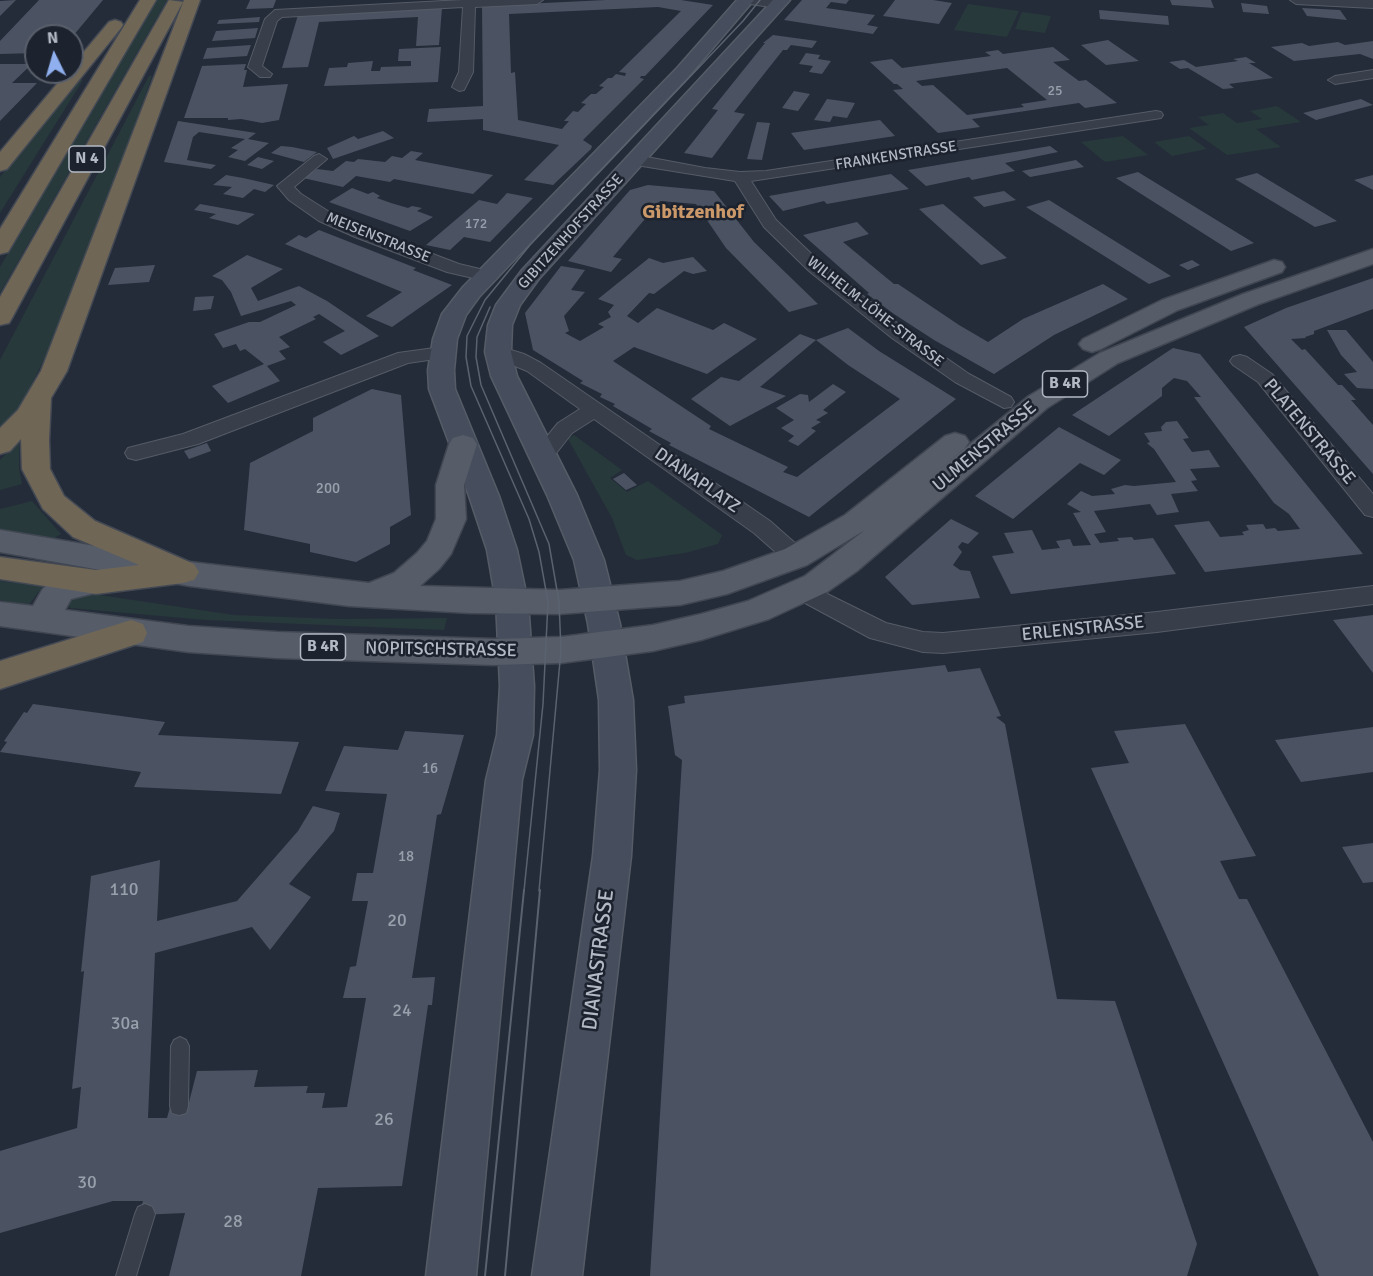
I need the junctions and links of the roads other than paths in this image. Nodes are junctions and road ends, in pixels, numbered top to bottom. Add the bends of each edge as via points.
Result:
1 (134, 0) edge
2 (148, 0) edge
3 (176, 0) edge
4 (192, 0) edge
5 (537, 0) edge
6 (748, 0) edge
7 (1296, 0) edge
8 (469, 2) edge
9 (780, 2) edge
10 (1373, 4) edge
11 (266, 74) dead end
12 (1373, 74) edge
13 (1335, 80) dead end
14 (459, 87) dead end
15 (1156, 115) dead end
16 (319, 159) dead end
17 (636, 160) junction
18 (0, 165) edge
19 (740, 177) junction
20 (1373, 238) edge
21 (0, 247) edge
22 (1373, 256) edge
23 (486, 276) junction
24 (0, 318) edge
25 (442, 353) junction
26 (507, 355) junction
27 (1240, 361) dead end
28 (39, 399) junction
29 (1004, 402) junction
30 (594, 409) junction
31 (463, 444) junction
32 (0, 445) edge
33 (136, 453) dead end
34 (542, 456) junction
35 (1373, 509) edge
36 (0, 541) edge
37 (786, 548) junction
38 (0, 568) edge
39 (183, 572) junction
40 (96, 582) junction
41 (803, 591) junction
42 (1373, 595) edge
43 (368, 596) junction
44 (599, 601) junction
45 (512, 602) junction
46 (0, 614) edge
47 (51, 622) junction
48 (130, 633) junction
49 (608, 644) junction
50 (516, 652) junction
51 (0, 675) edge
52 (180, 1046) dead end
53 (179, 1106) dead end
54 (145, 1214) dead end
55 (126, 1276) edge
56 (451, 1276) edge
57 (557, 1276) edge

1 - 18 highway
2 - 21 highway, N 4
3 - 24 highway, N 4
4 - 28 highway via 63,349
5 - 8 street
6 - 9 street
6 - 23 main road, GIBITZENHOFSTRASSE
7 - 10 street
8 - 11 street via 279,13 272,19 255,67
8 - 14 street via 466,72
9 - 17 main road, GIBITZENHOFSTRASSE
12 - 13 street
15 - 19 street, FRANKENSTRASSE
16 - 23 street, MEISENSTRASSE via 285,186 294,197 325,217 362,233 453,268
17 - 19 street, FRANKENSTRASSE
17 - 26 main road, GIBITZENHOFSTRASSE via 516,293 500,325
19 - 29 street, WILHELM-LÖHE-STRASSE via 770,223 823,274 899,334
20 - 29 main road, ULMENSTRASSE / B 4R via 1264,270 1160,309 1085,348
22 - 41 main road, ULMENSTRASSE / B 4R via 1203,317 1082,373 1038,402 846,563
23 - 25 main road, GIBITZENHOFSTRASSE via 454,314
25 - 31 main road, GIBITZENHOFSTRASSE via 442,389
25 - 33 street via 405,357 190,439
26 - 30 street, DIANAPLATZ via 534,367
26 - 34 main road, GIBITZENHOFSTRASSE via 508,388
27 - 35 street, PLATENSTRASSE via 1265,378
28 - 32 highway
28 - 39 highway via 34,440 36,469 53,502 84,529
29 - 37 main road, ULMENSTRASSE / B 4R via 856,522 832,537
30 - 34 street via 565,428
30 - 37 street, DIANAPLATZ
31 - 43 main road via 450,485 451,519 440,546 405,581
31 - 45 main road, GIBITZENHOFSTRASSE via 496,532
34 - 44 main road, GIBITZENHOFSTRASSE via 575,524
36 - 39 main road, B 4R
37 - 44 main road, ULMENSTRASSE / B 4R via 753,574 703,588
38 - 40 highway
39 - 40 highway
39 - 43 main road, B 4R
40 - 47 main road via 61,590 49,607
41 - 42 street, ERLENSTRASSE via 879,631 943,643
41 - 49 main road, ULMENSTRASSE / B 4R via 734,618 667,635
43 - 45 main road, B 4R
44 - 45 main road, B 4R
44 - 49 main road, GIBITZENHOFSTRASSE
45 - 50 main road, GIBITZENHOFSTRASSE
46 - 47 main road, B 4R
47 - 48 main road, B 4R
48 - 50 main road, NOPITSCHSTRASSE / B 4R via 277,645
48 - 51 highway
49 - 50 main road, NOPITSCHSTRASSE / B 4R
49 - 57 main road, DIANASTRASSE via 617,723 615,821
50 - 56 main road via 515,735 504,780
52 - 53 lane
54 - 55 lane

